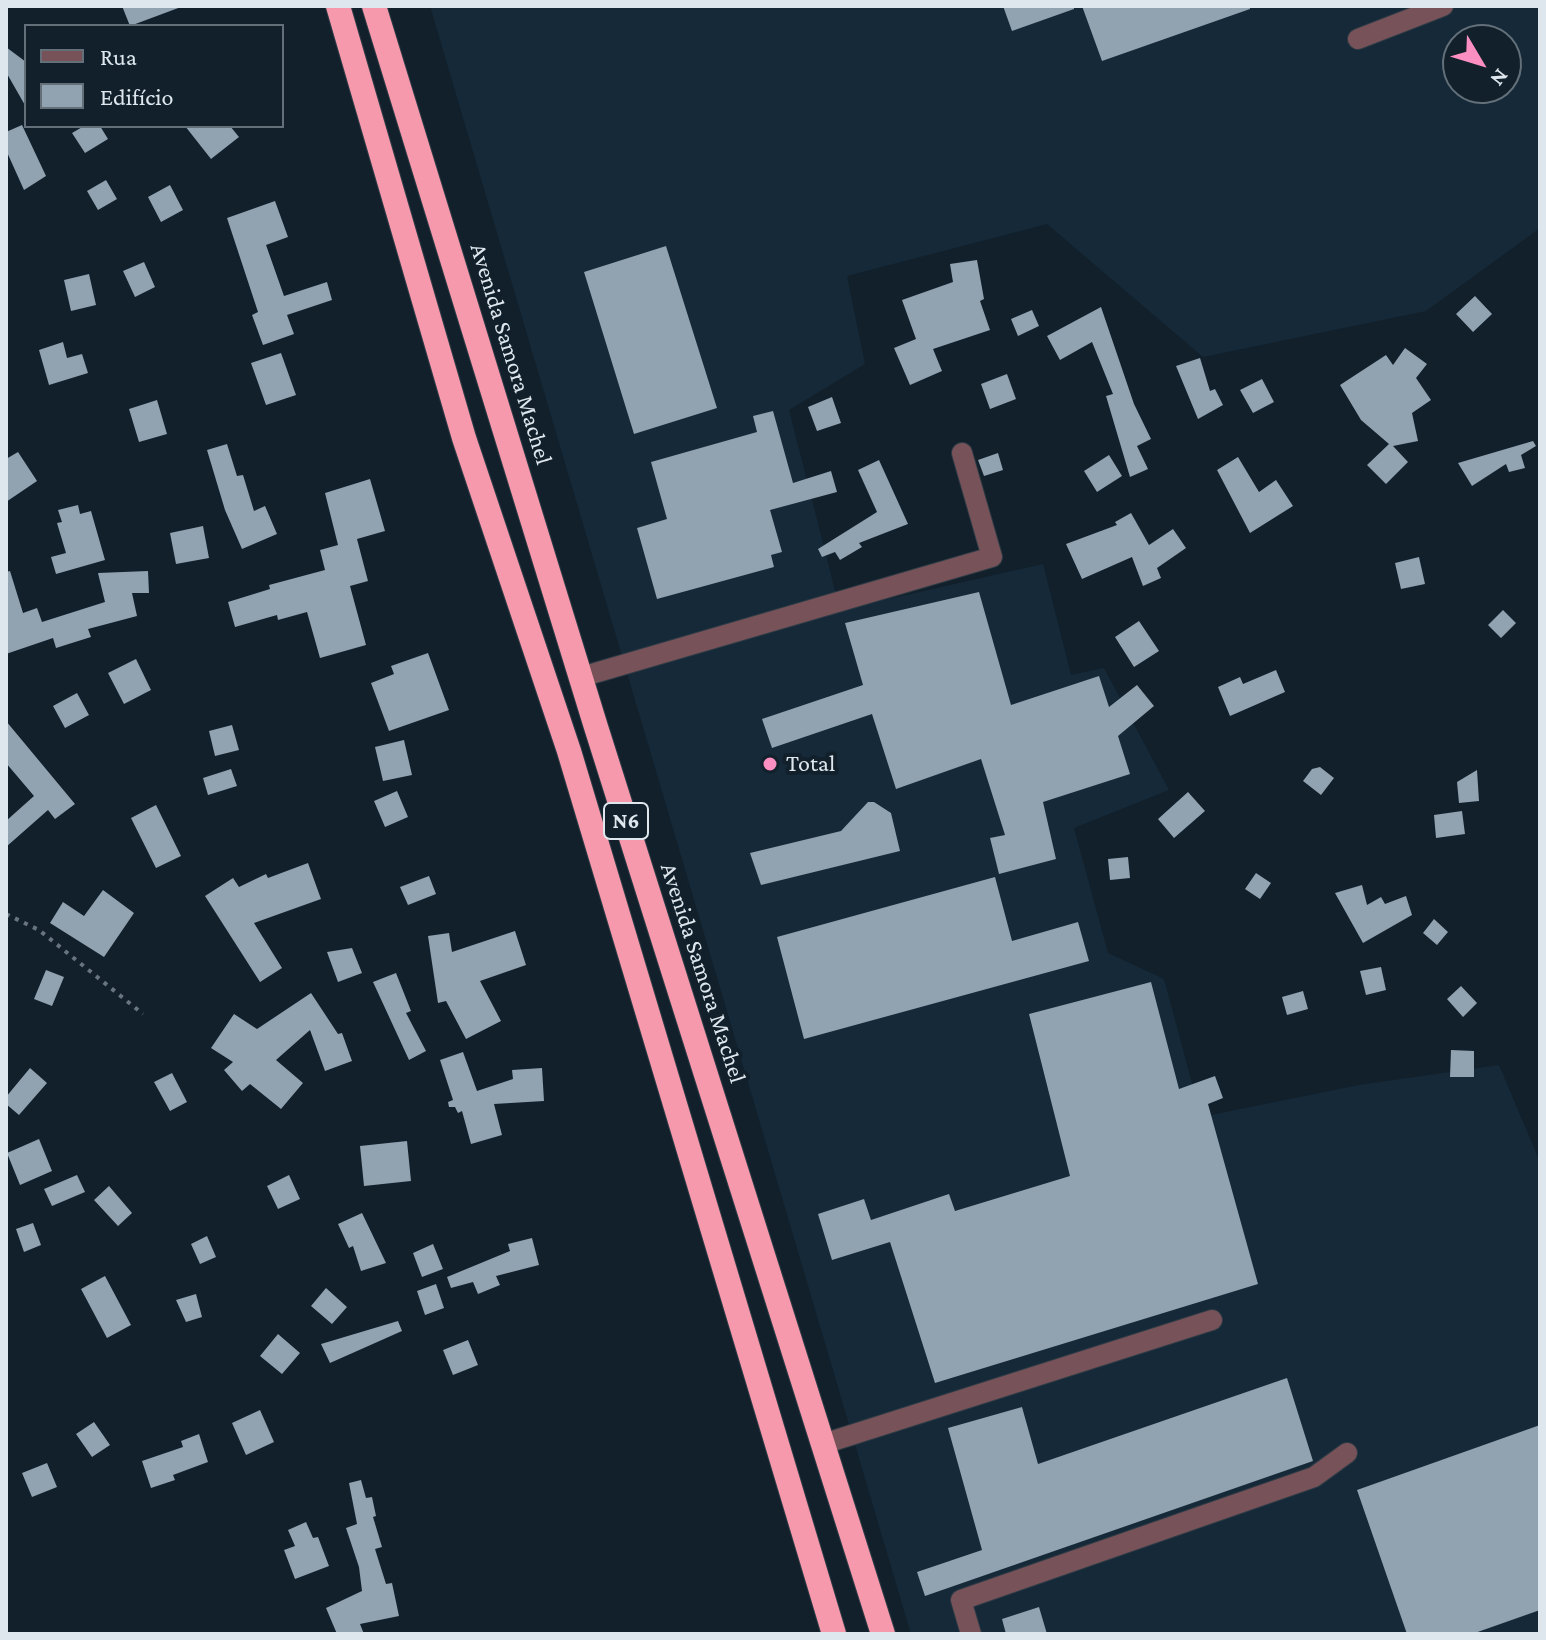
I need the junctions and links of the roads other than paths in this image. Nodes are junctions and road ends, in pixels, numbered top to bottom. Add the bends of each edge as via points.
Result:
1 (338, 6) edge
2 (374, 6) edge
3 (1443, 6) edge
4 (1358, 39) dead end
5 (962, 453) dead end
6 (581, 677) junction
7 (1212, 1320) dead end
8 (823, 1444) junction
9 (1347, 1453) dead end
10 (834, 1634) edge
11 (883, 1634) edge
12 (971, 1634) edge

1 - 10 highway, N6 via 464,438 569,751
2 - 6 highway, Avenida Samora Machel / N6
3 - 4 street
5 - 6 street via 992,557
6 - 8 highway, Avenida Samora Machel / N6
7 - 8 street
8 - 11 highway, Avenida Samora Machel / N6
9 - 12 street via 1314,1477 961,1600

